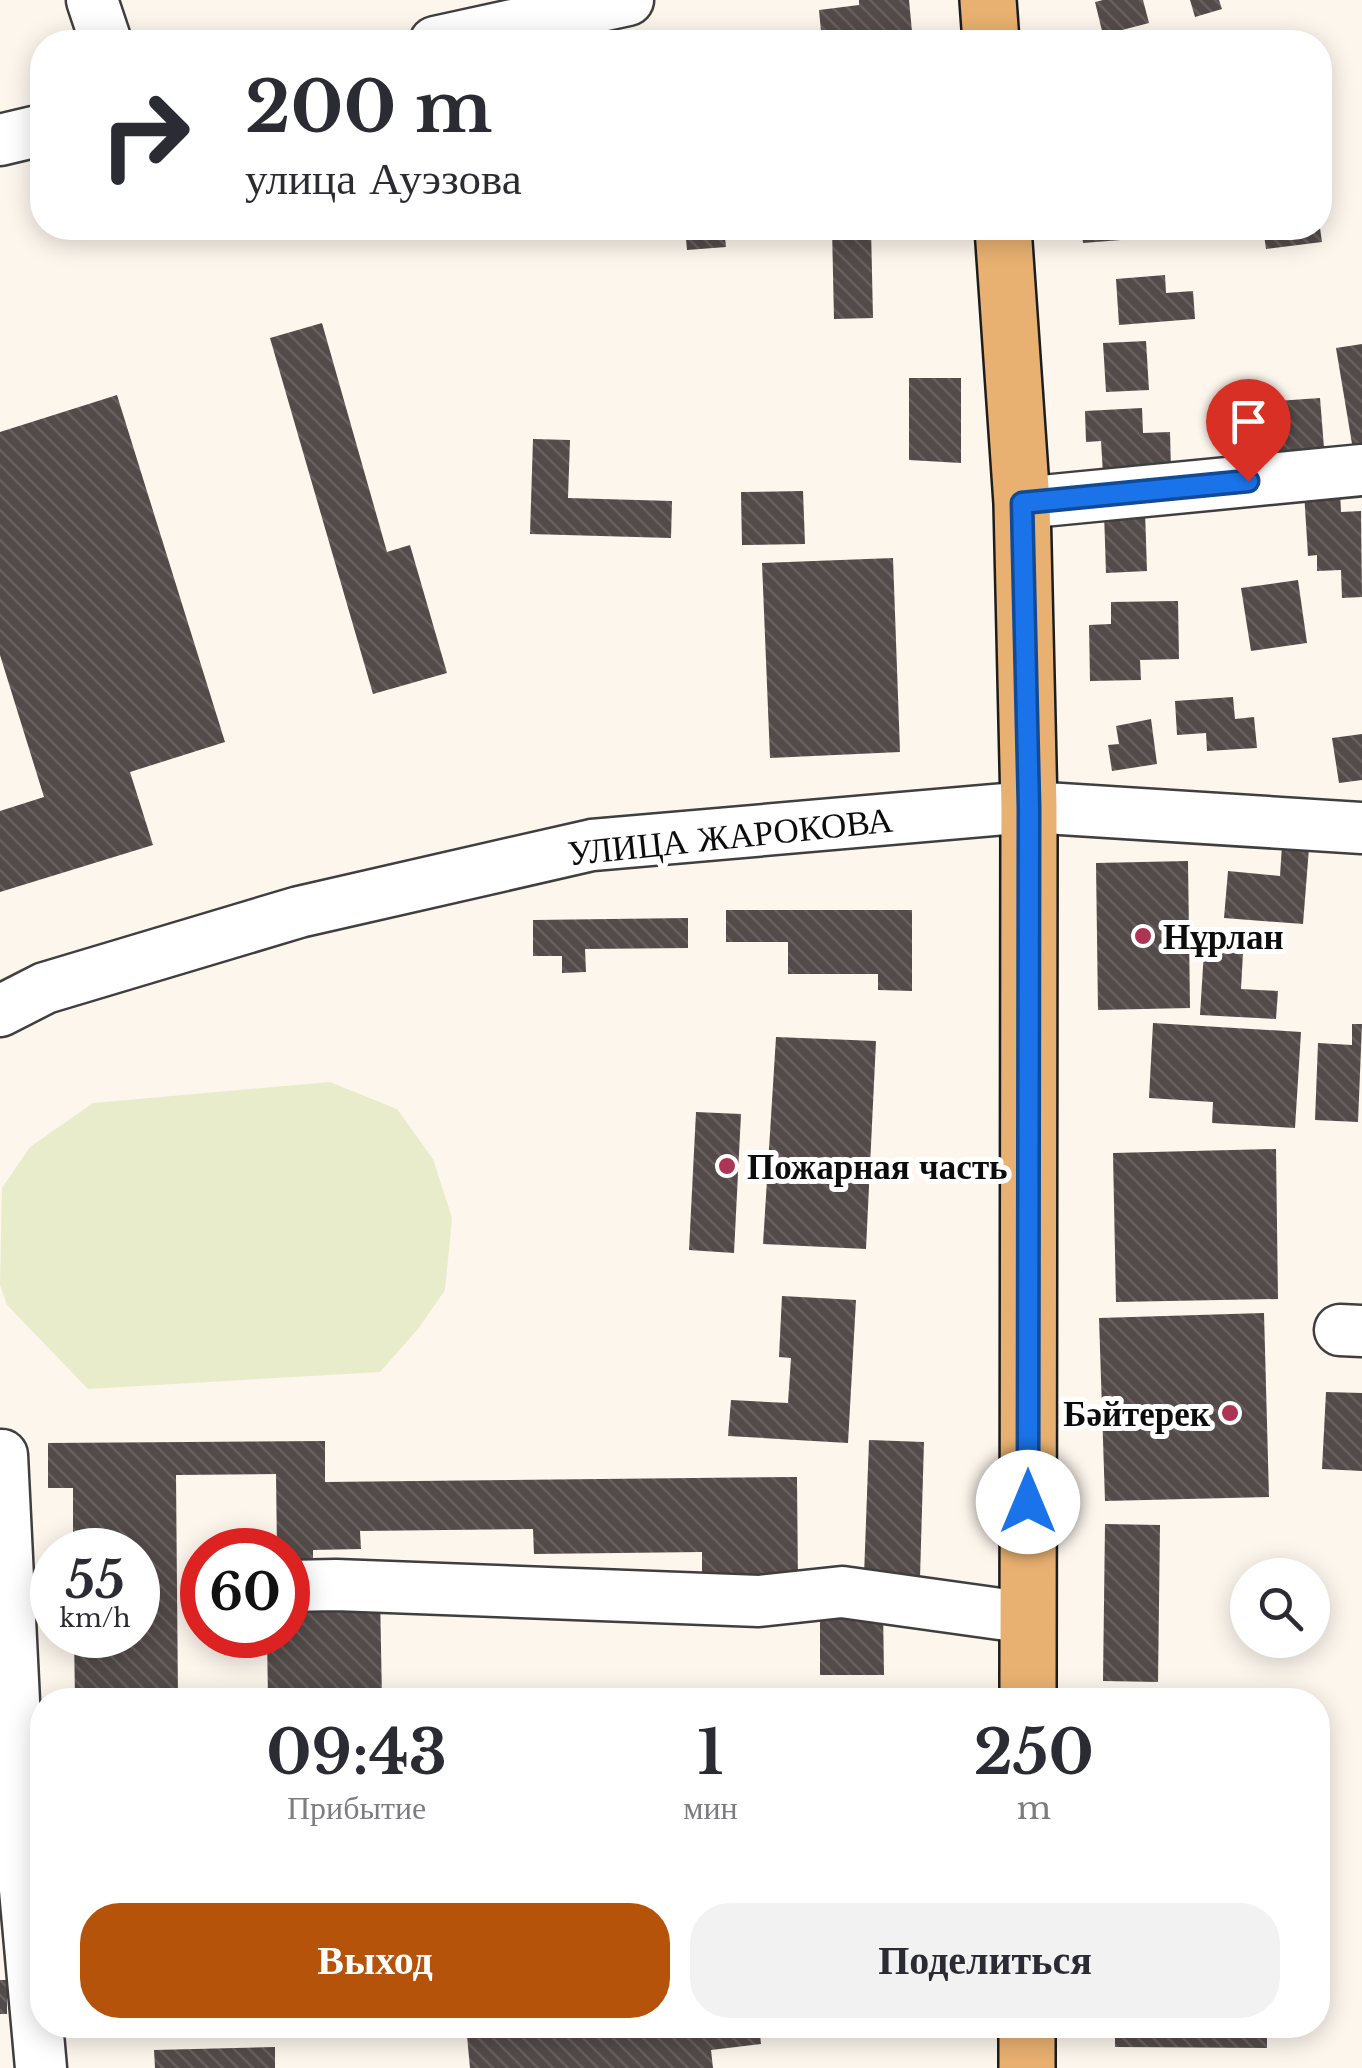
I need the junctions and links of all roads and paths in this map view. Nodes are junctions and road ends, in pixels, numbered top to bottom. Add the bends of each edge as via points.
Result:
1 (92, 0) edge
2 (628, 0) edge
3 (988, 0) edge
4 (102, 30) edge
5 (490, 30) edge
6 (990, 30) edge
7 (30, 133) edge
8 (0, 140) edge
9 (1004, 240) edge
10 (1362, 470) edge
11 (1022, 503) junction
12 (1029, 808) junction
13 (1362, 828) edge
14 (0, 1011) edge
15 (2, 1454) edge
16 (310, 1585) edge
17 (1028, 1618) junction
18 (4, 1627) edge
19 (1028, 1688) edge
20 (30, 1945) edge
21 (38, 2038) edge
22 (1028, 2038) edge
23 (41, 2068) edge
24 (1028, 2068) edge

1 - 4 street
2 - 5 street
3 - 6 main road
7 - 8 street
9 - 11 main road
10 - 11 street
11 - 12 main road
12 - 13 street, УЛИЦА ЖАРОКОВА
12 - 14 street, УЛИЦА ЖАРОКОВА via 592,845 299,912 45,988
12 - 17 main road
15 - 18 street
16 - 17 street via 758,1601 842,1592
17 - 19 main road
18 - 20 street
21 - 23 street
22 - 24 main road

